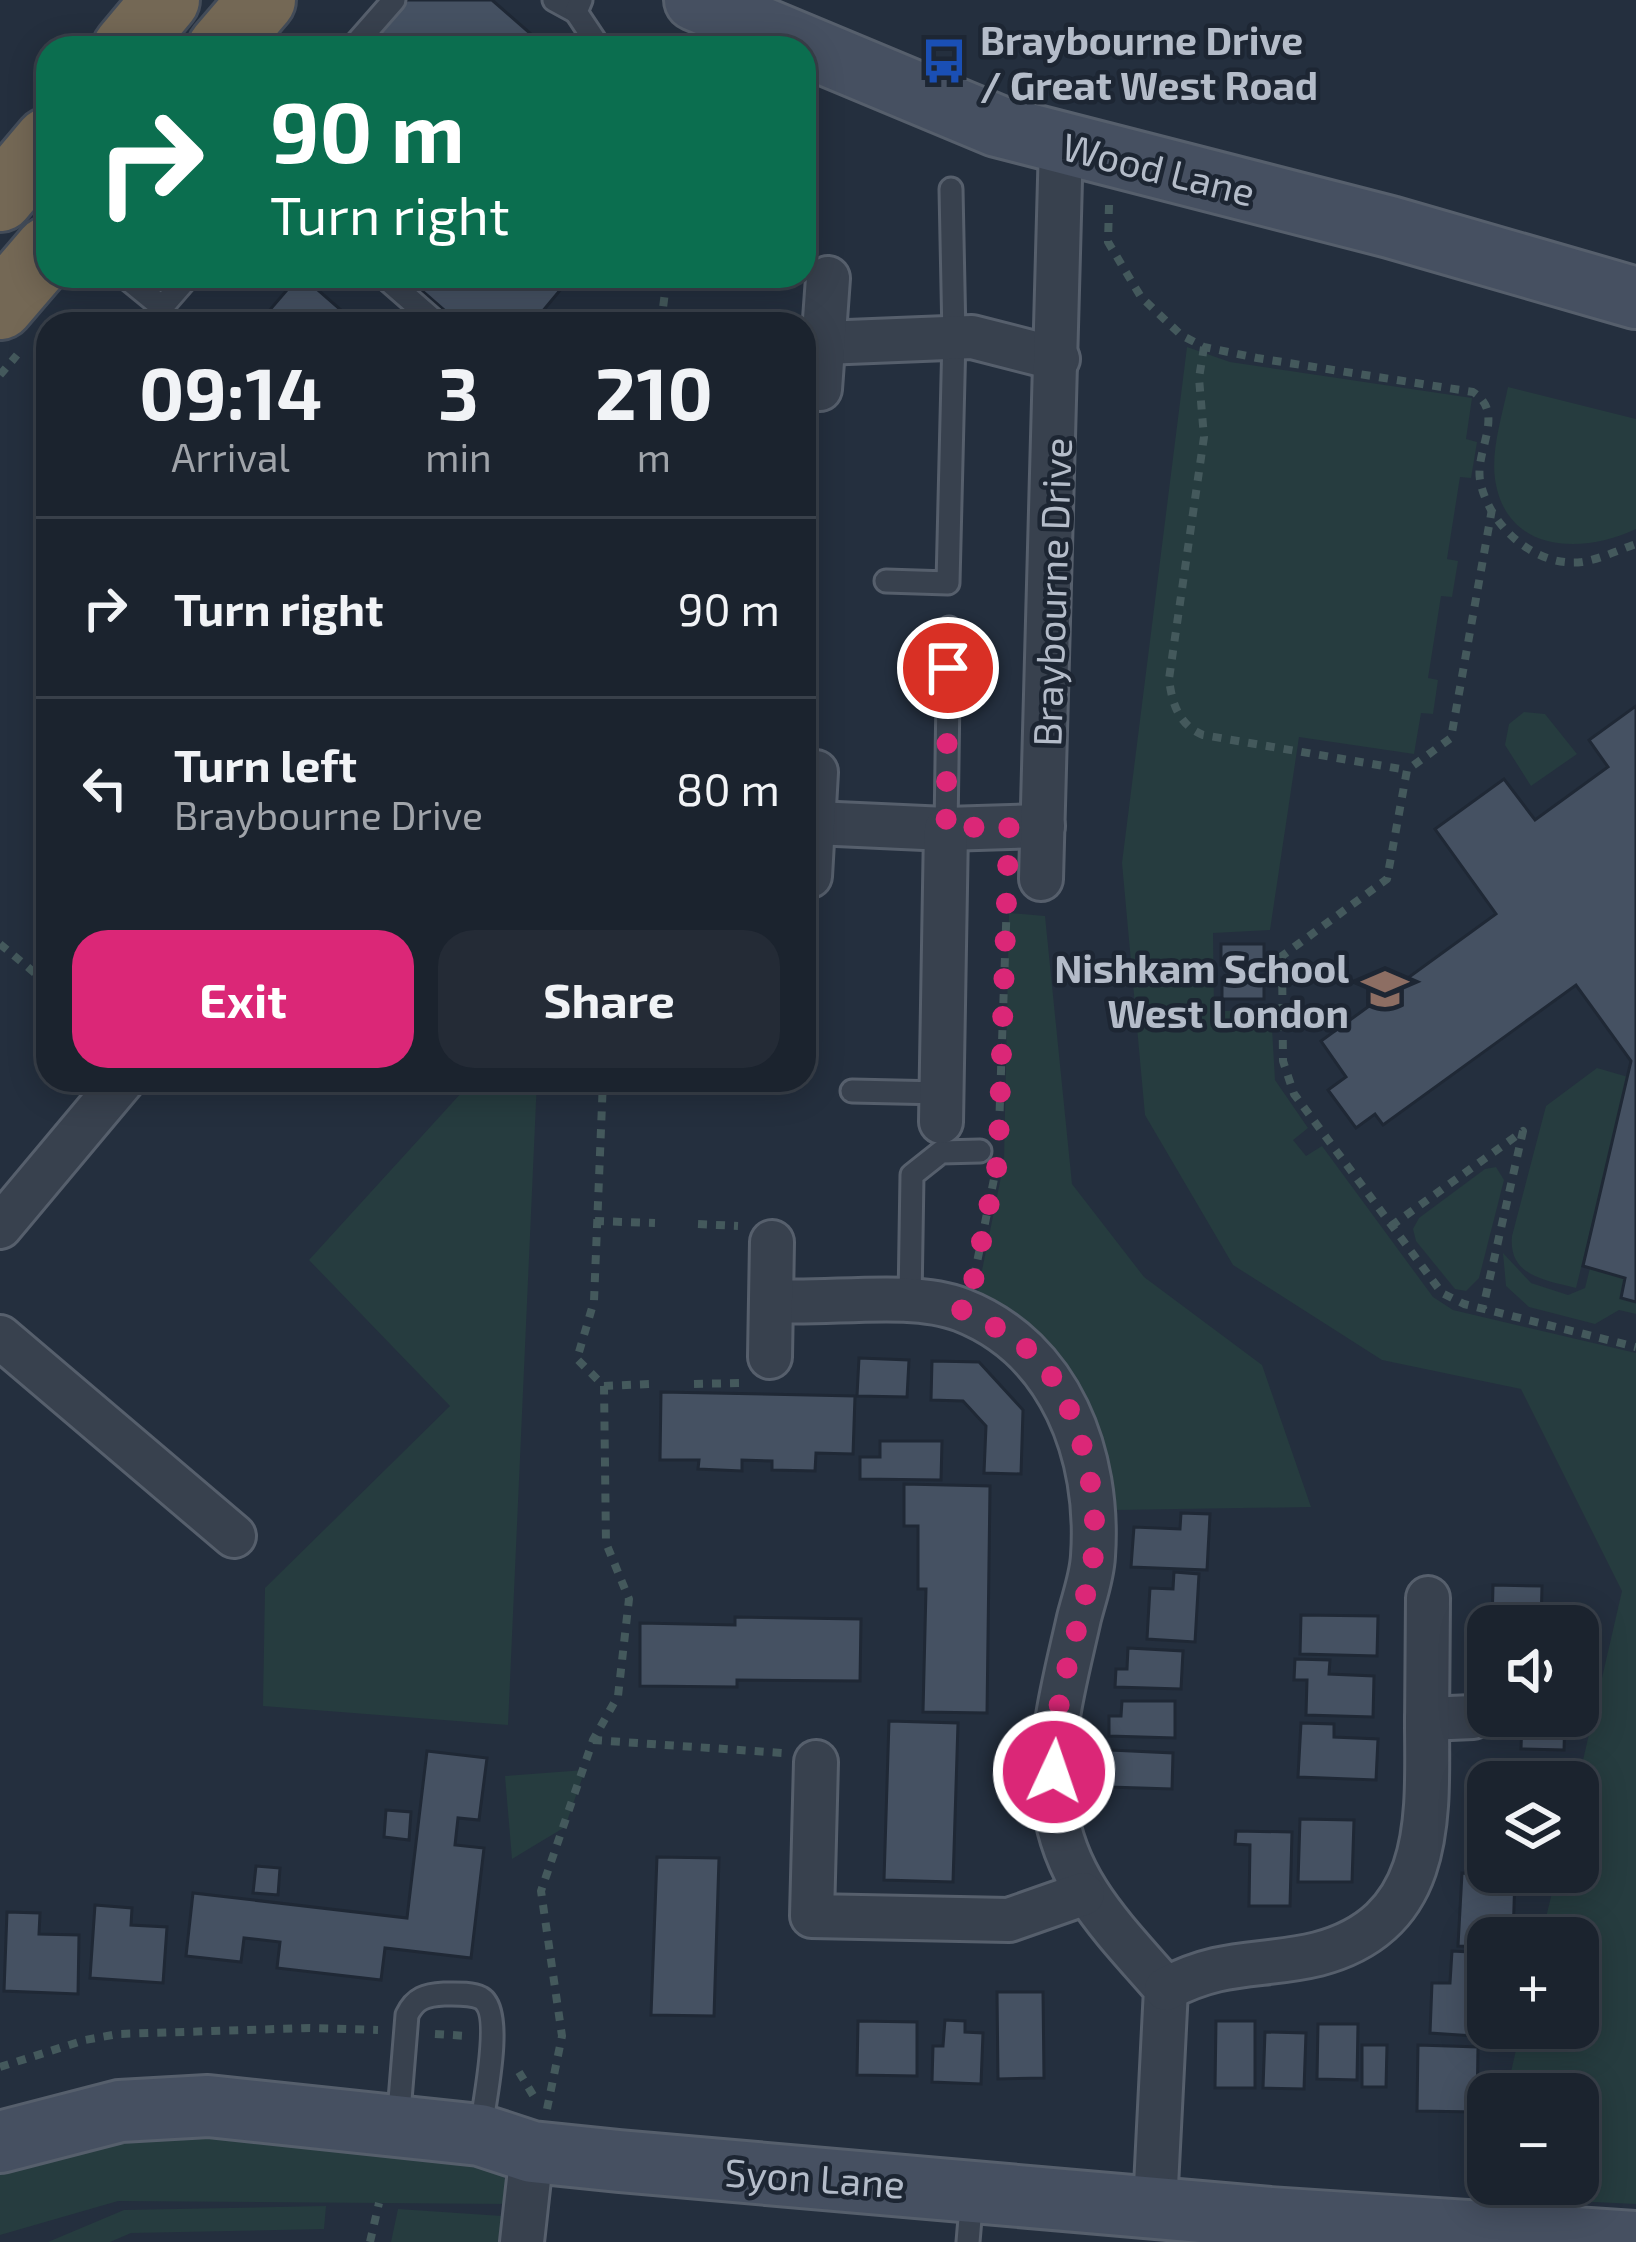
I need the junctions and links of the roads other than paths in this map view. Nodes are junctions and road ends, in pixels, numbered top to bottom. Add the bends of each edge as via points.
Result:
1 (166, 0) edge
2 (262, 0) edge
3 (394, 0) edge
4 (554, 0) edge
5 (694, 0) edge
6 (578, 6) edge
7 (136, 36) edge
8 (231, 36) edge
9 (362, 36) edge
10 (594, 36) edge
11 (779, 36) edge
12 (816, 51) edge
13 (1085, 149) junction
14 (36, 155) edge
15 (951, 189) dead end
16 (0, 198) edge
17 (36, 264) edge
18 (828, 278) dead end
19 (138, 288) edge
20 (179, 288) edge
21 (397, 288) edge
22 (1636, 298) edge
23 (0, 307) edge
24 (424, 312) edge
25 (954, 338) junction
26 (823, 343) junction
27 (1058, 358) junction
28 (820, 389) dead end
29 (886, 580) dead end
30 (949, 628) dead end
31 (816, 823) edge
32 (1026, 825) junction
33 (946, 829) junction
34 (1041, 878) dead end
35 (852, 1091) dead end
36 (113, 1092) edge
37 (942, 1107) joint
38 (992, 1151) road end
39 (0, 1227) edge
40 (772, 1242) dead end
41 (772, 1300) junction
42 (910, 1301) junction
43 (0, 1337) edge
44 (770, 1357) dead end
45 (234, 1536) dead end
46 (1428, 1598) dead end
47 (1467, 1717) edge
48 (1427, 1719) junction
49 (816, 1762) road end
50 (1084, 1894) junction
51 (1166, 1988) junction
52 (398, 2125) junction
53 (531, 2129) junction
54 (0, 2142) edge
55 (1155, 2206) junction
56 (970, 2215) edge
57 (1344, 2231) edge
58 (522, 2242) edge
59 (1636, 2242) edge

1 - 7 highway
2 - 8 highway
3 - 9 lane
4 - 6 lane
5 - 11 main road, Wood Lane
6 - 10 lane
12 - 13 main road, Wood Lane via 957,111
13 - 22 main road, Wood Lane
13 - 27 street, Braybourne Drive
14 - 16 highway
15 - 25 lane
17 - 23 highway
18 - 26 street
19 - 20 lane via 162,308
21 - 24 lane
25 - 26 street
25 - 27 street
25 - 29 lane via 948,583
26 - 28 street
27 - 32 street, Braybourne Drive
30 - 33 lane
31 - 33 street
32 - 33 street
32 - 34 street, Braybourne Drive
33 - 37 street
35 - 37 lane
36 - 39 street
38 - 42 lane via 941,1152 912,1175
40 - 41 street
41 - 42 street
41 - 44 street
42 - 50 street via 958,1308 1038,1359 1084,1454 1093,1559 1052,1734 1055,1809
43 - 45 street
46 - 48 street
47 - 48 street
48 - 51 street via 1428,1823 1413,1881 1375,1929 1318,1954 1233,1963
49 - 50 street via 812,1916 1010,1920
50 - 51 street
51 - 55 street
52 - 53 main road, Syon Lane
52 - 53 lane via 412,2003 459,1994 491,2008 494,2038
52 - 54 main road, Syon Lane via 208,2106 120,2110
53 - 56 main road, Syon Lane
53 - 58 street
55 - 56 main road, Syon Lane
55 - 57 main road, Syon Lane
57 - 59 main road, Syon Lane

